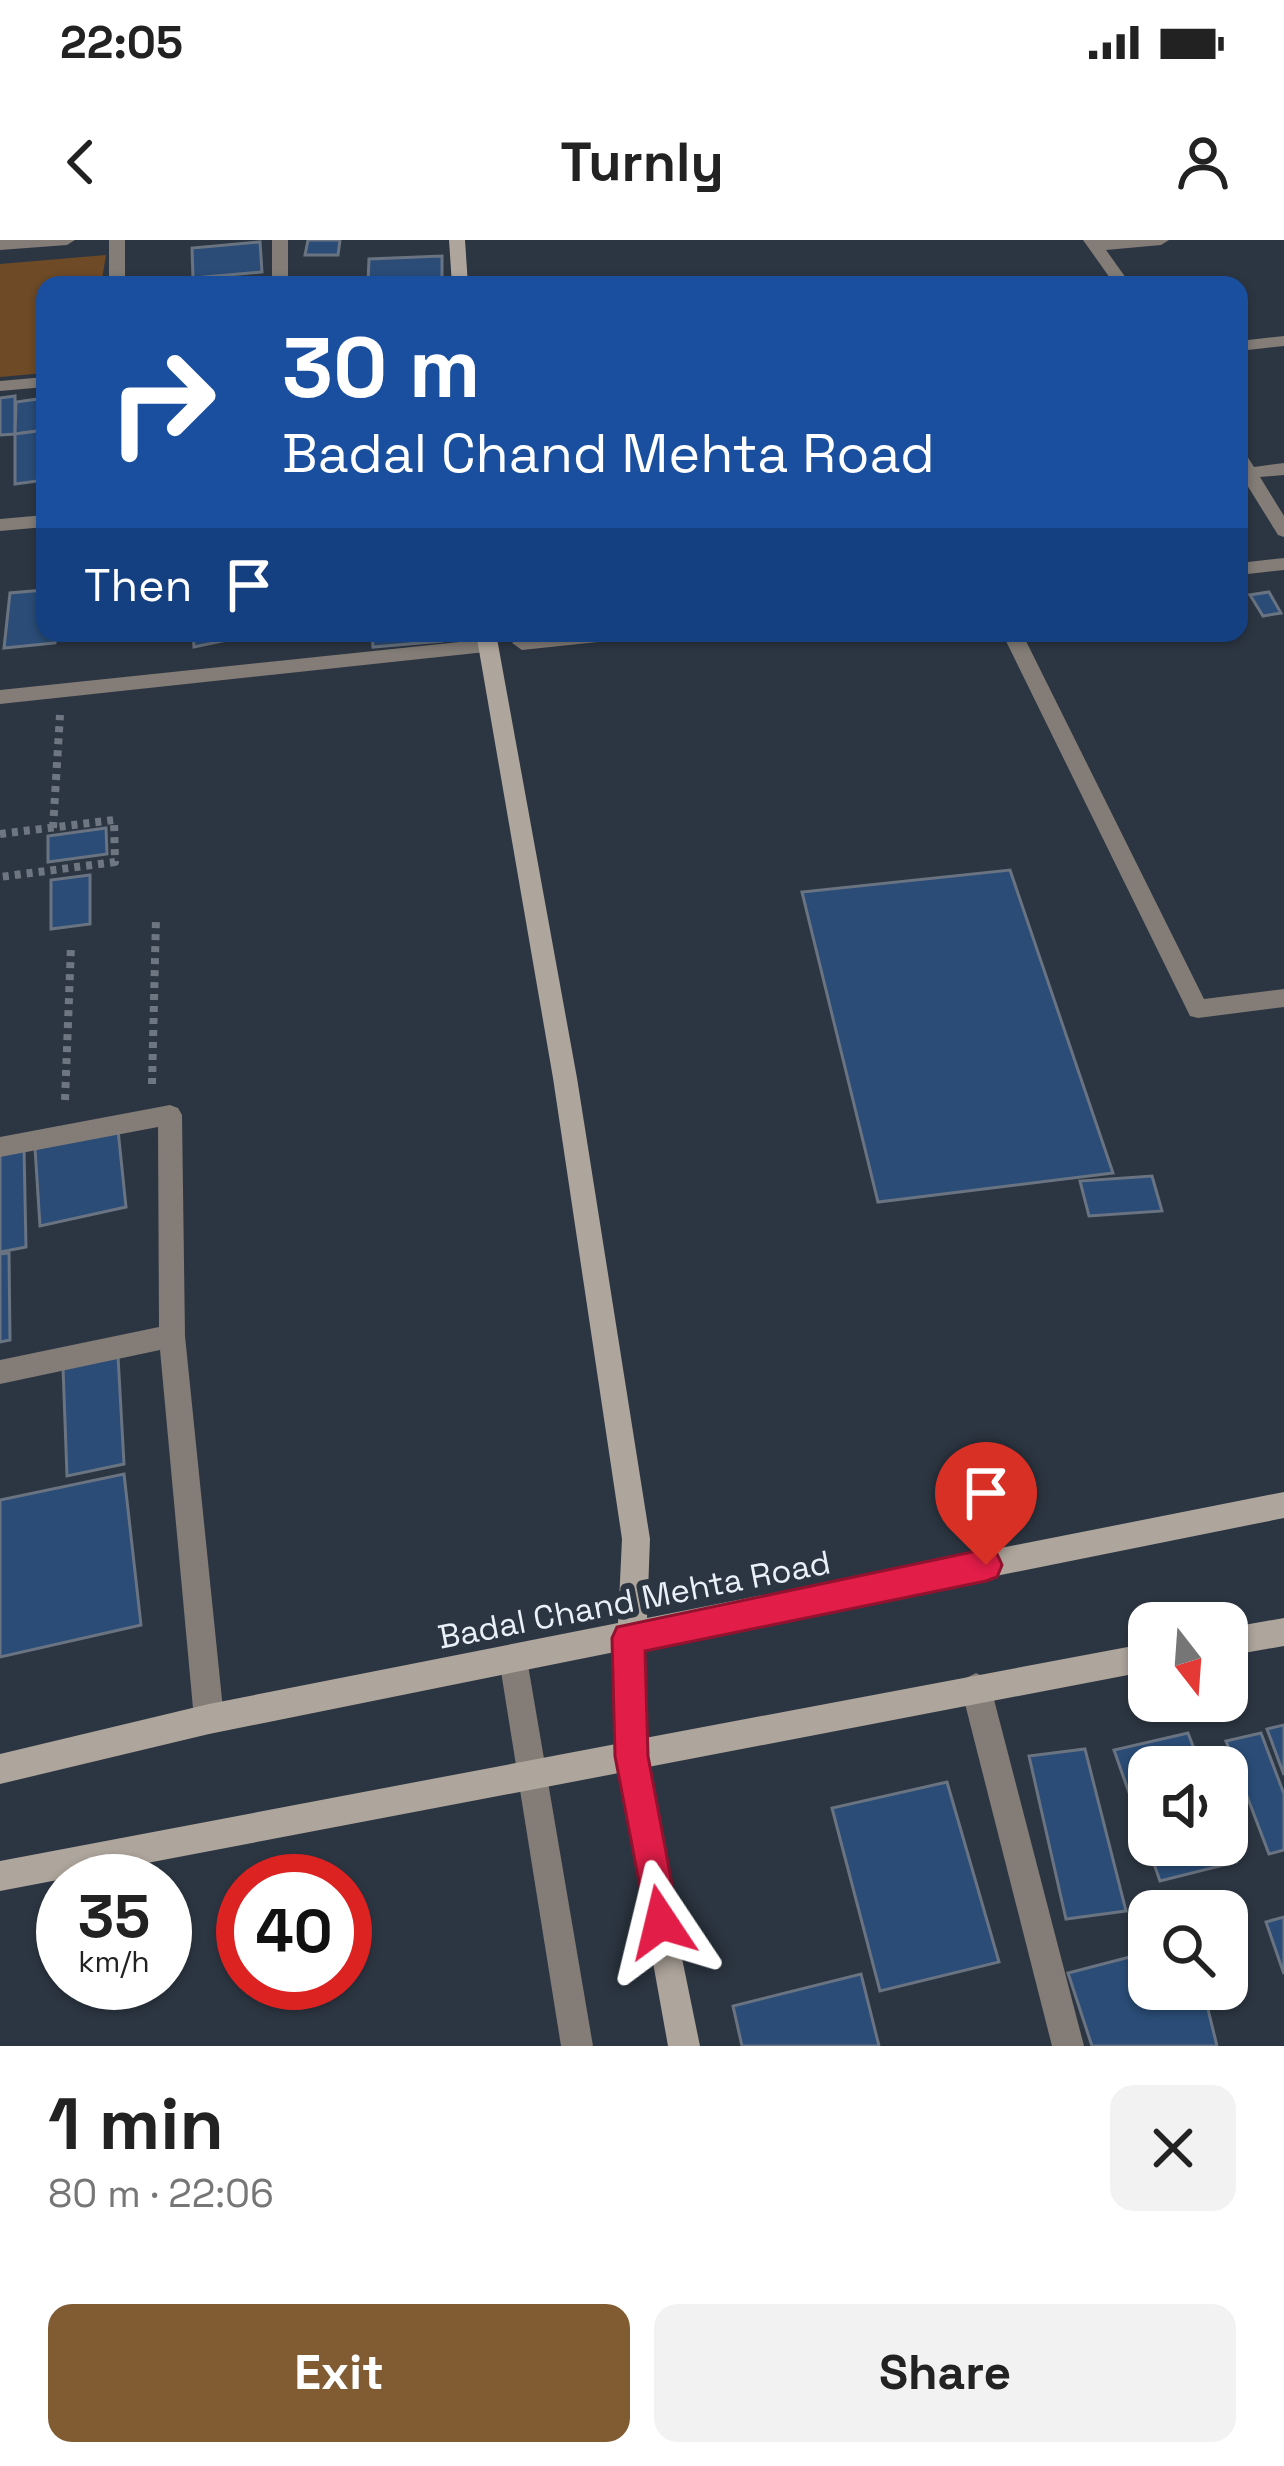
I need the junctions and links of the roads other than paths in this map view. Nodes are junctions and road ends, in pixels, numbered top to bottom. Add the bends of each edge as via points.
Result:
1 (67, 240) edge
2 (117, 240) edge
3 (280, 240) edge
4 (457, 240) edge
5 (1161, 240) edge
6 (1092, 243) edge
7 (0, 245) edge
8 (117, 276) edge
9 (280, 276) edge
10 (459, 276) edge
11 (1116, 276) edge
12 (1284, 341) edge
13 (1248, 345) edge
14 (36, 383) edge
15 (0, 386) edge
16 (1248, 465) edge
17 (1284, 469) edge
18 (1248, 472) edge
19 (36, 522) edge
20 (0, 525) edge
21 (1284, 531) edge
22 (1284, 565) edge
23 (1248, 568) edge
24 (462, 642) edge
25 (488, 642) edge
26 (532, 642) edge
27 (1016, 642) edge
28 (523, 643) dead end
29 (0, 697) edge
30 (1284, 998) edge
31 (0, 1147) edge
32 (172, 1336) junction
33 (0, 1372) edge
34 (1284, 1505) edge
35 (1284, 1632) edge
36 (628, 1638) junction
37 (1248, 1638) edge
38 (513, 1659) junction
39 (1128, 1661) edge
40 (976, 1688) junction
41 (208, 1719) junction
42 (632, 1756) junction
43 (0, 1769) edge
44 (532, 1773) junction
45 (0, 1876) edge
46 (578, 2046) edge
47 (684, 2046) edge
48 (1067, 2046) edge

1 - 7 street
2 - 8 street
3 - 9 street
4 - 10 street
5 - 6 street
6 - 11 street
12 - 13 street
14 - 15 street
16 - 17 street
18 - 21 street
19 - 20 street
22 - 23 street
24 - 29 street
25 - 36 street via 636,1539 639,1590
26 - 28 street
27 - 30 street via 1198,1009
31 - 32 street via 170,1115
32 - 33 street
32 - 41 street
34 - 36 street, Badal Chand Mehta Road
35 - 37 street
36 - 38 street, Badal Chand Mehta Road
36 - 42 street
38 - 41 street, Badal Chand Mehta Road
38 - 44 street
39 - 40 street
40 - 42 street
40 - 48 street
41 - 43 street, Badal Chand Mehta Road
42 - 44 street
42 - 47 street
44 - 45 street
44 - 46 street

